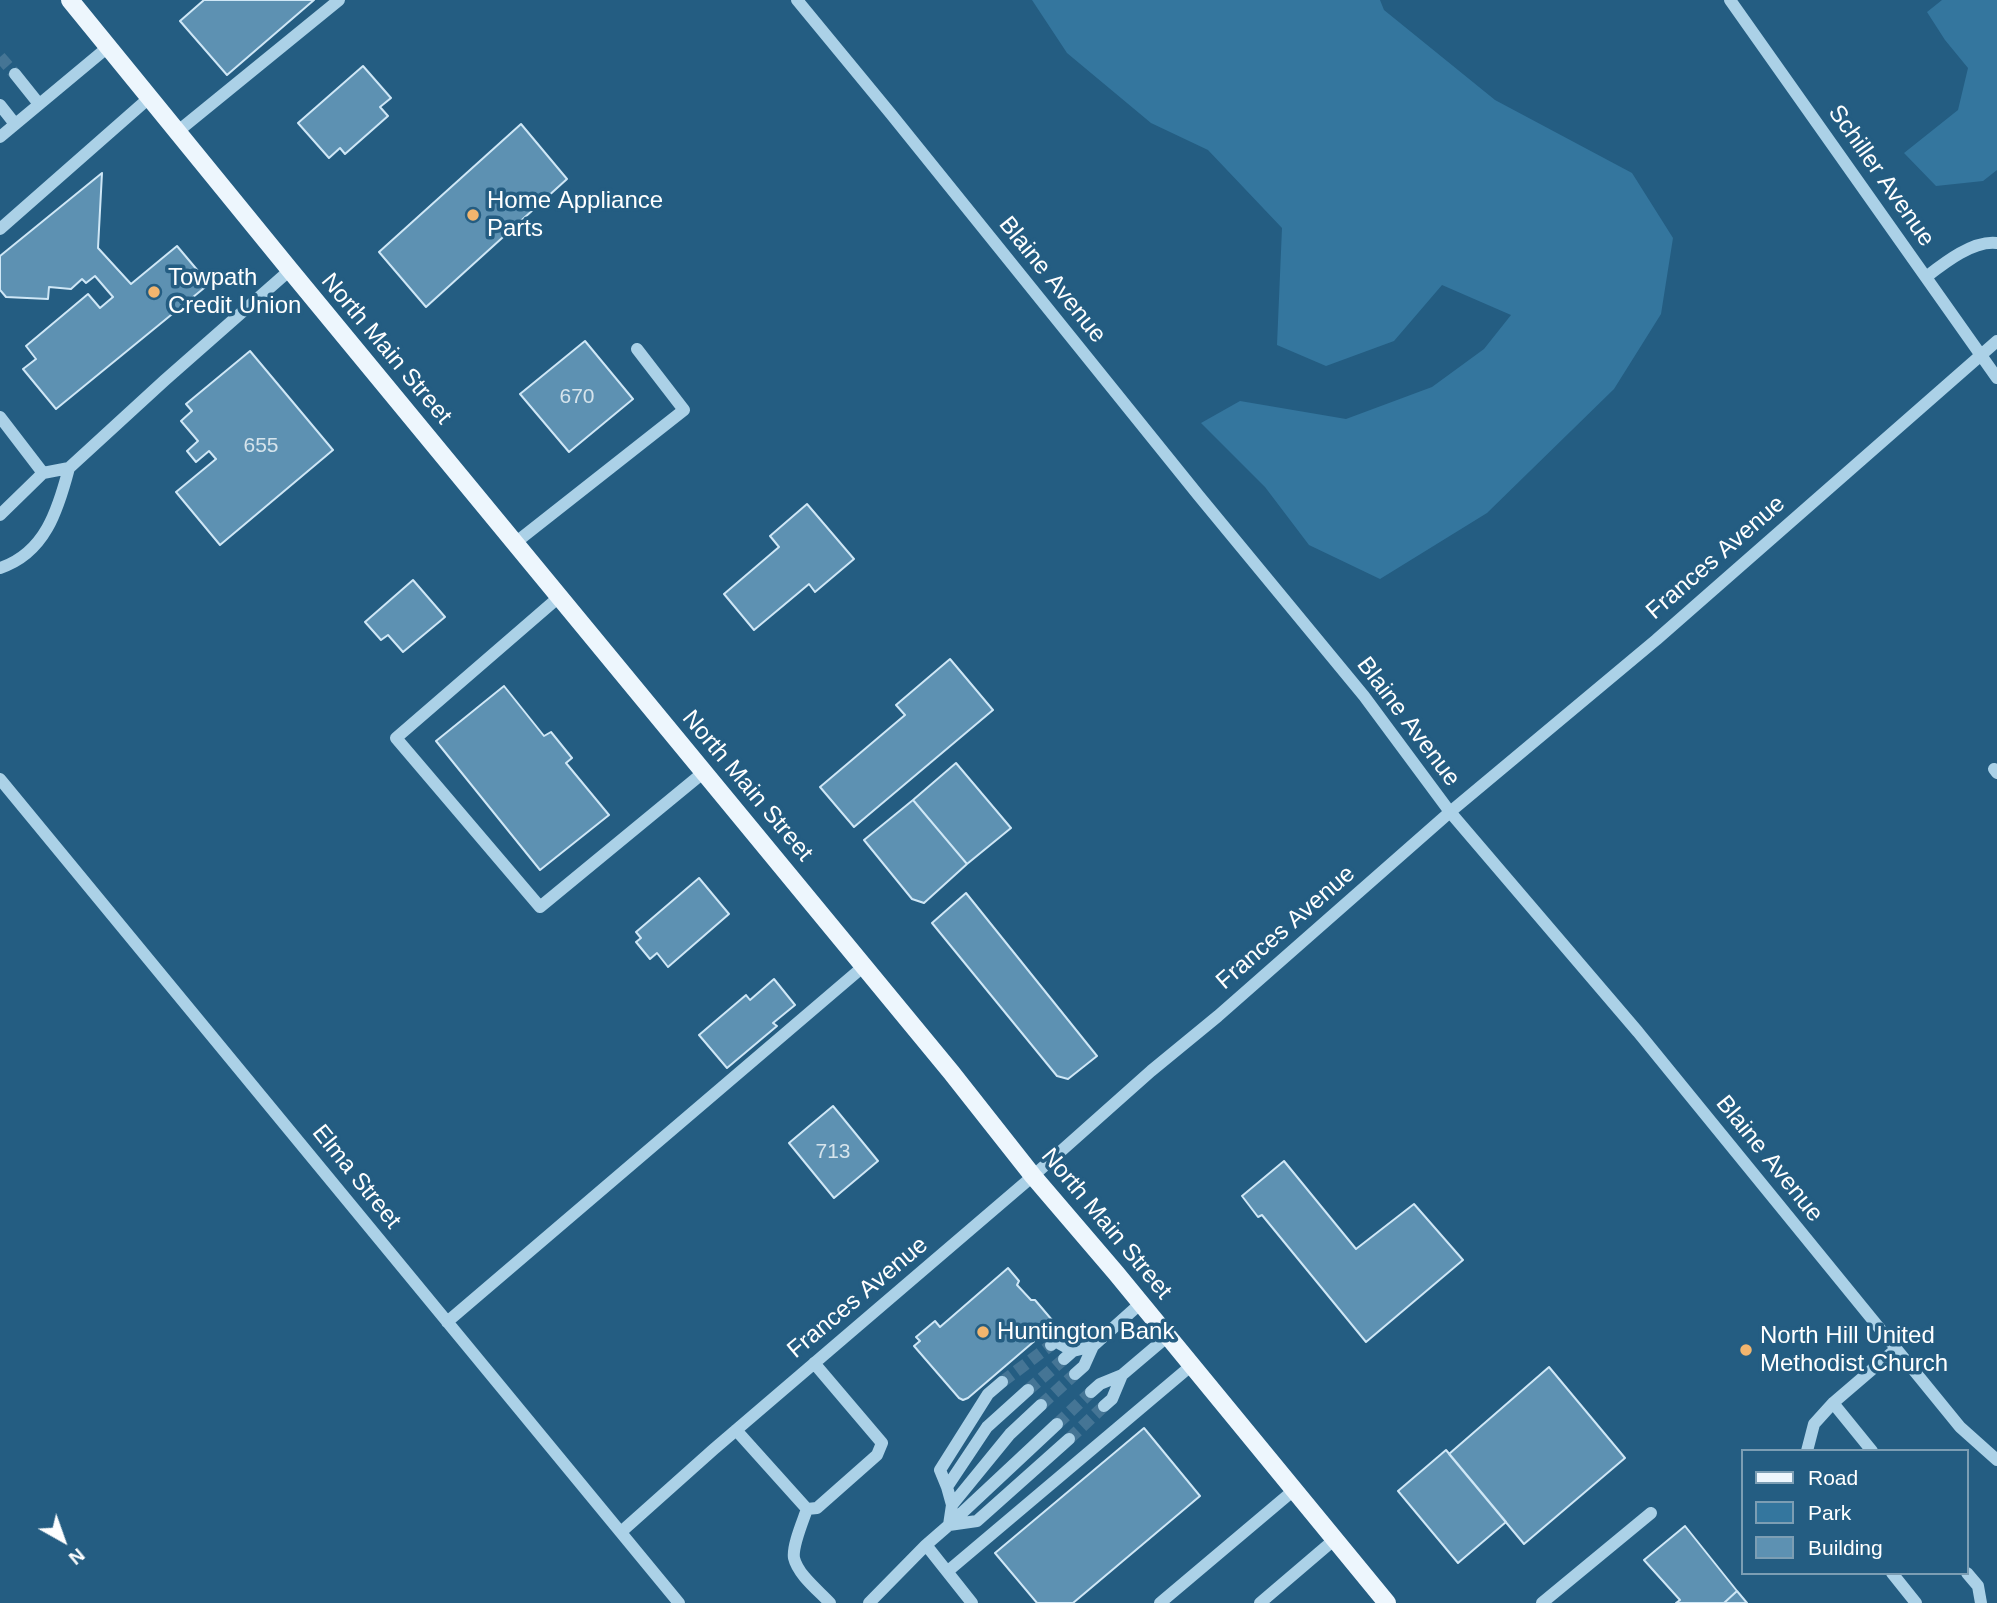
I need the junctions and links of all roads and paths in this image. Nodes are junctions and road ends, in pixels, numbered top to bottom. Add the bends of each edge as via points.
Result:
1 (69, 0) edge
2 (339, 0) edge
3 (797, 0) edge
4 (1730, 0) edge
5 (108, 47) junction
6 (15, 74) tunnel mouth
7 (149, 98) junction
8 (39, 104) junction
9 (0, 105) edge
10 (15, 124) junction
11 (177, 132) junction
12 (0, 137) edge
13 (0, 229) edge
14 (1997, 243) edge
15 (290, 270) junction
16 (1926, 277) junction
17 (1997, 341) edge
18 (637, 349) dead end
19 (1980, 354) junction
20 (1997, 377) edge
21 (0, 417) edge
22 (69, 468) junction
23 (43, 473) junction
24 (0, 515) edge
25 (515, 543) junction
26 (0, 568) edge
27 (559, 597) junction
28 (704, 772) junction
29 (0, 779) edge
30 (1450, 812) junction
31 (864, 966) junction
32 (1033, 1176) junction
33 (1141, 1303) junction
34 (447, 1322) junction
35 (1168, 1336) junction
36 (1051, 1345) dead end
37 (1093, 1346) junction
38 (1896, 1349) junction
39 (814, 1363) junction
40 (1192, 1365) junction
41 (1075, 1374) tunnel mouth
42 (1122, 1375) junction
43 (1002, 1382) tunnel mouth
44 (1028, 1390) tunnel mouth
45 (1091, 1392) tunnel mouth
46 (1833, 1404) junction
47 (1041, 1405) tunnel mouth
48 (1104, 1406) tunnel mouth
49 (1057, 1424) tunnel mouth
50 (736, 1430) junction
51 (1069, 1438) tunnel mouth
52 (1808, 1449) edge
53 (1870, 1449) edge
54 (1997, 1460) edge
55 (947, 1486) junction
56 (1294, 1490) junction
57 (952, 1505) junction
58 (807, 1508) junction
59 (1651, 1513) dead end
60 (949, 1525) junction
61 (621, 1532) junction
62 (1335, 1539) junction
63 (926, 1545) junction
64 (948, 1571) junction
65 (1894, 1575) edge
66 (1969, 1575) edge
67 (679, 1603) edge
68 (830, 1603) edge
69 (869, 1603) edge
70 (972, 1603) edge
71 (1160, 1603) edge
72 (1260, 1603) edge
73 (1387, 1603) edge
74 (1542, 1603) edge
75 (1916, 1603) edge
76 (1981, 1603) edge

1 - 5 main road, North Main Street
2 - 11 street
3 - 30 street, Blaine Avenue via 1364,696
4 - 16 street, Schiller Avenue
5 - 7 main road, North Main Street
5 - 8 street
6 - 8 street
7 - 11 main road, North Main Street
7 - 13 street
8 - 10 street
9 - 10 street
10 - 12 street
11 - 15 main road, North Main Street
14 - 16 street via 1956,255
15 - 22 street
15 - 25 main road, North Main Street
16 - 19 street, Schiller Avenue
17 - 19 street, Frances Avenue
18 - 25 street via 684,410
19 - 20 street, Schiller Avenue
19 - 30 street, Frances Avenue via 1656,640
21 - 23 street
22 - 23 street
22 - 26 street via 48,527 30,552
23 - 24 street
25 - 27 main road, North Main Street
27 - 28 main road, North Main Street
27 - 28 street via 396,738 540,907
28 - 31 main road, North Main Street
29 - 34 street, Elma Street
30 - 32 street, Frances Avenue
30 - 38 street, Blaine Avenue via 1646,1041
31 - 32 main road, North Main Street
31 - 34 street
32 - 33 main road, North Main Street
32 - 39 street, Frances Avenue
33 - 35 main road, North Main Street
33 - 37 street
34 - 61 street, Elma Street
35 - 40 main road, North Main Street
35 - 42 street
36 - 37 street via 1055,1341 1068,1355
37 - 41 street
38 - 46 street
38 - 54 street, Blaine Avenue via 1959,1427
39 - 50 street, Frances Avenue
39 - 58 street via 882,1443 877,1455 817,1508
40 - 56 main road, North Main Street
40 - 64 street
42 - 45 street
42 - 48 street
43 - 55 street via 988,1394 940,1470
44 - 55 street via 987,1427
46 - 52 street via 1814,1424
46 - 53 street
47 - 57 street via 1010,1434
49 - 60 street
50 - 58 street
50 - 61 street, Frances Avenue
51 - 60 street via 977,1521
55 - 57 street
56 - 62 main road, North Main Street
56 - 71 street
57 - 60 street
58 - 68 street via 794,1558
59 - 74 street
60 - 63 street
61 - 67 street, Elma Street
62 - 72 street
62 - 73 main road, North Main Street
63 - 64 street
63 - 69 street
64 - 70 street
65 - 75 street
66 - 76 street via 1978,1586

